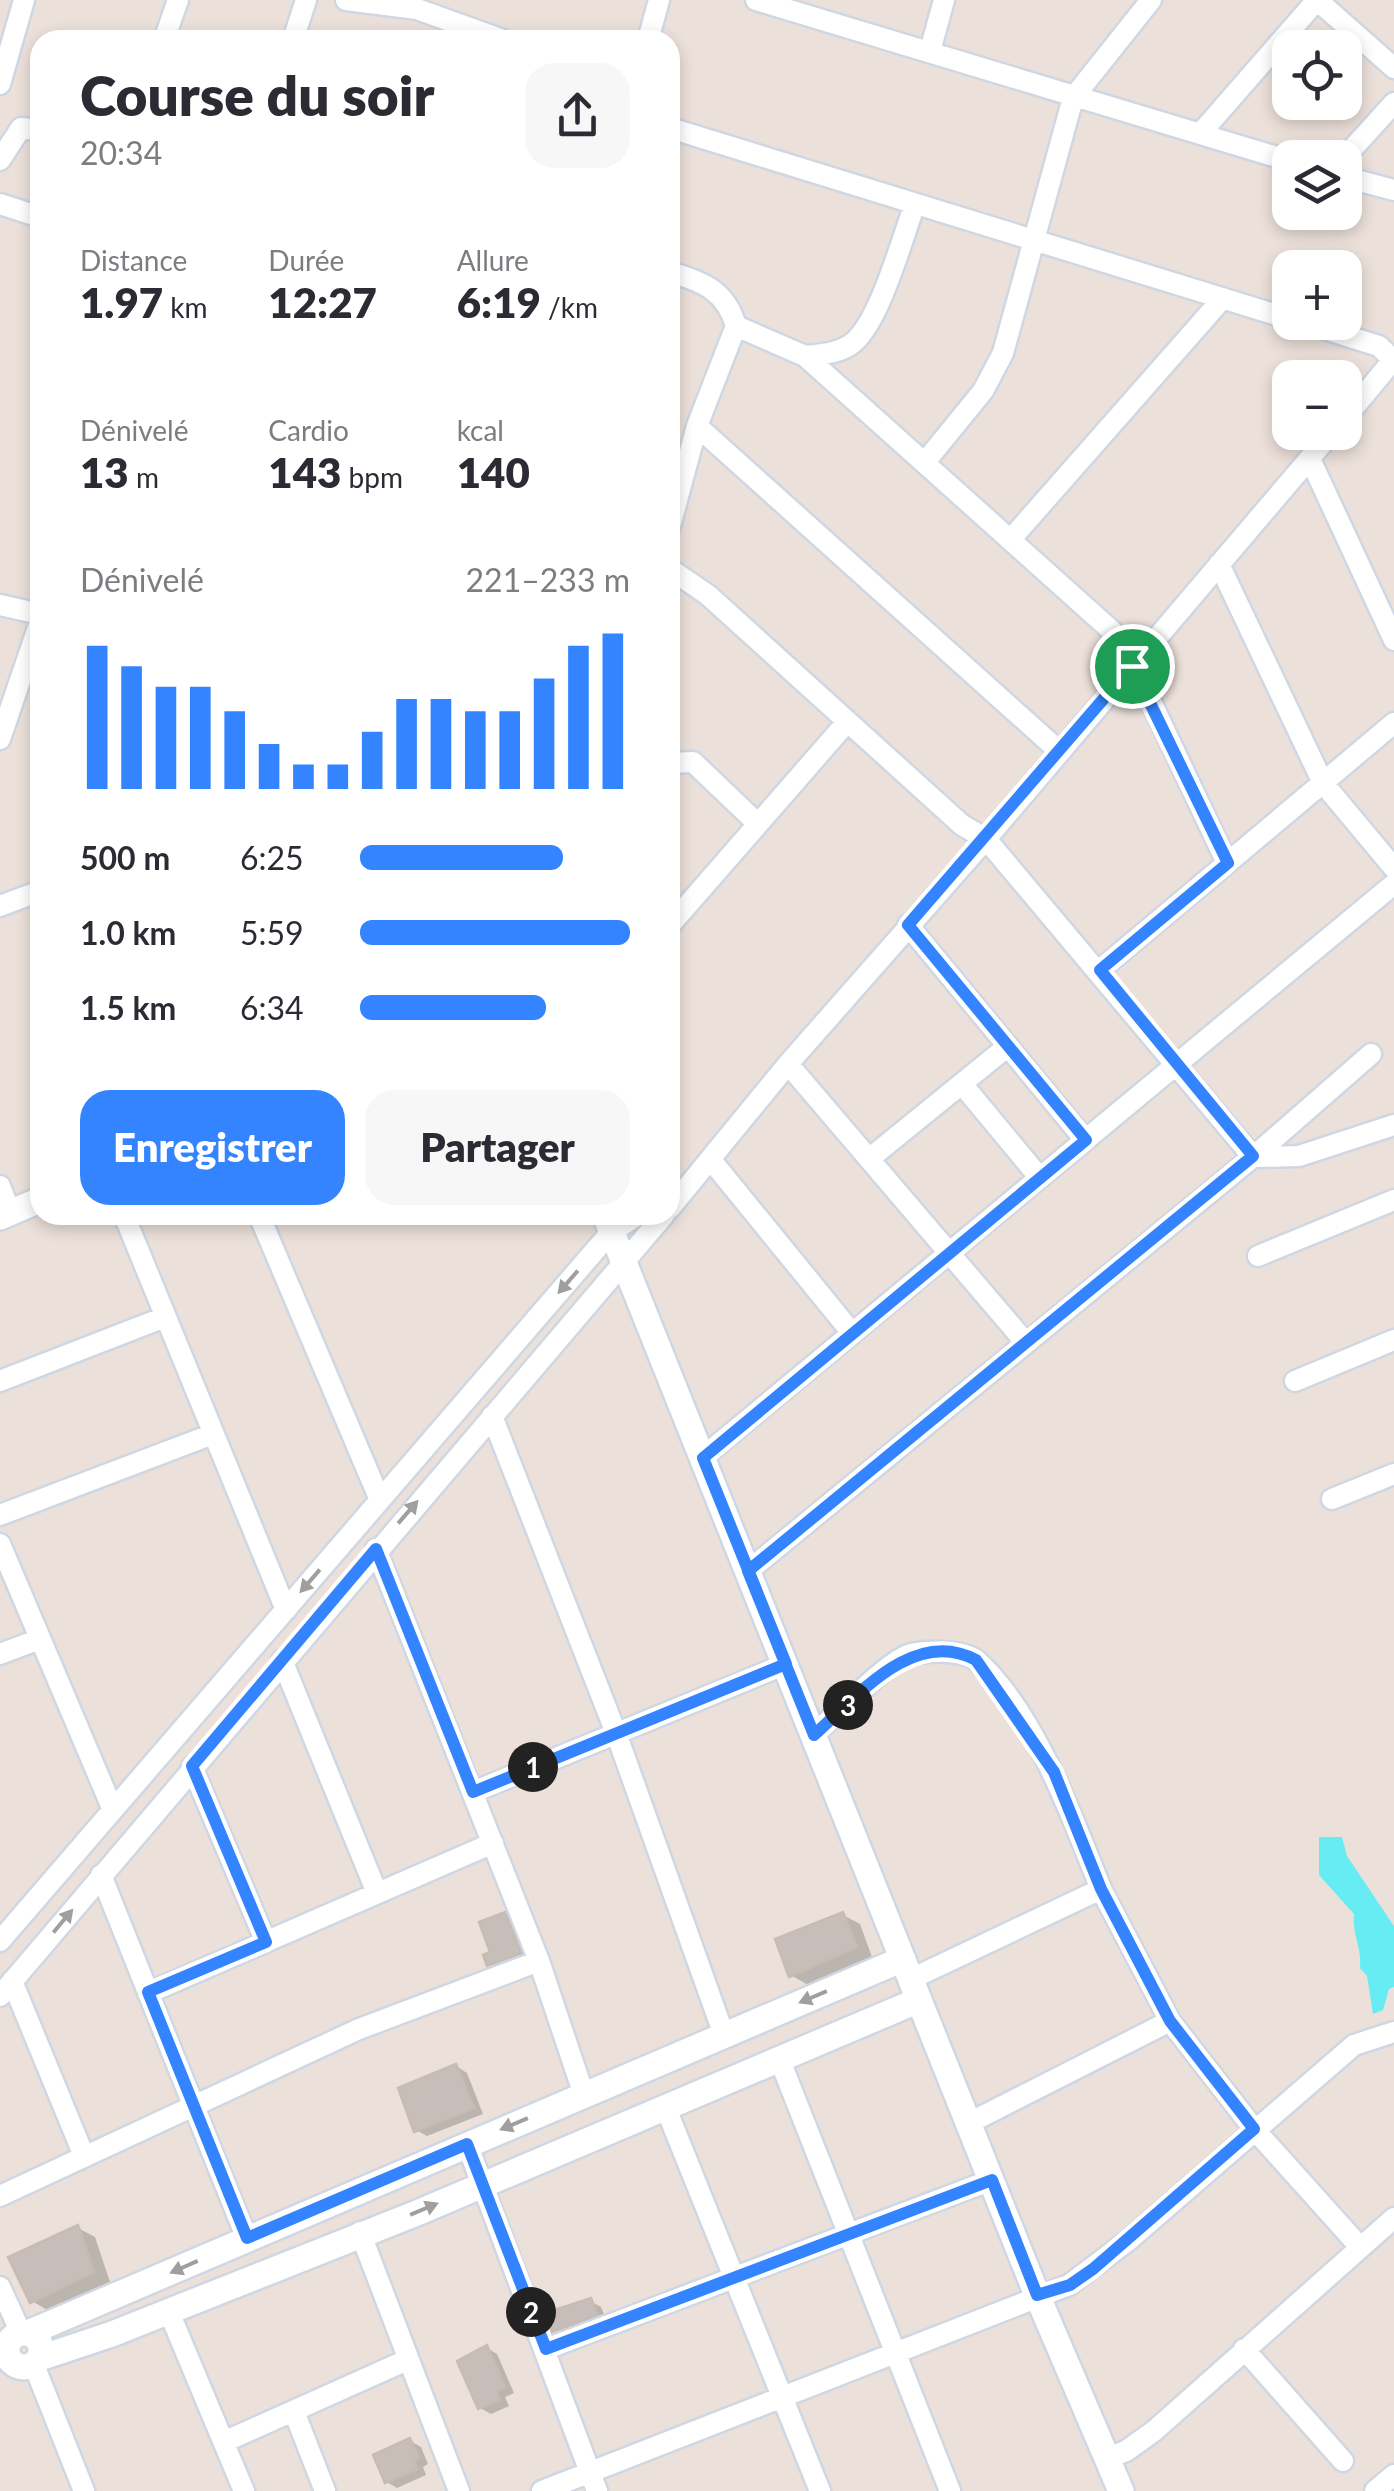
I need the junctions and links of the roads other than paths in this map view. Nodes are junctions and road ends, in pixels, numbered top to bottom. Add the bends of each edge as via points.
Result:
1 (24, 0) edge
2 (178, 0) edge
3 (306, 0) edge
4 (346, 0) edge
5 (659, 0) edge
6 (756, 0) edge
7 (944, 0) edge
8 (1150, 0) edge
9 (1317, 0) edge
10 (814, 8) edge
11 (168, 30) edge
12 (296, 30) edge
13 (471, 30) edge
14 (651, 30) edge
15 (930, 51) junction
16 (1394, 68) edge
17 (0, 84) edge
18 (1073, 98) junction
19 (1394, 103) edge
20 (30, 129) edge
21 (680, 131) edge
22 (1200, 134) junction
23 (1360, 140) edge
24 (1272, 156) edge
25 (0, 160) edge
26 (1362, 182) edge
27 (1394, 190) edge
28 (0, 204) edge
29 (915, 204) junction
30 (30, 214) edge
31 (1033, 238) junction
32 (680, 275) edge
33 (1223, 298) junction
34 (1272, 313) edge
35 (736, 326) junction
36 (1360, 340) edge
37 (805, 356) junction
38 (1394, 360) edge
39 (1362, 398) edge
40 (697, 426) junction
41 (1317, 450) edge
42 (1310, 459) junction
43 (925, 462) junction
44 (680, 489) edge
45 (1011, 539) junction
46 (1219, 564) junction
47 (680, 575) edge
48 (0, 605) edge
49 (30, 612) edge
50 (1394, 640) edge
51 (30, 652) edge
52 (1132, 666) junction
53 (847, 722) junction
54 (1394, 723) edge
55 (0, 739) edge
56 (1059, 752) junction
57 (680, 763) edge
58 (1323, 783) junction
59 (758, 824) junction
60 (986, 840) junction
61 (1228, 863) junction
62 (1394, 868) edge
63 (1394, 884) edge
64 (30, 895) edge
65 (0, 906) edge
66 (680, 914) edge
67 (908, 925) junction
68 (1100, 970) junction
69 (1008, 1046) junction
70 (1371, 1054) dead end
71 (788, 1064) junction
72 (1177, 1064) junction
73 (962, 1084) junction
74 (1394, 1124) edge
75 (1086, 1140) junction
76 (1253, 1156) junction
77 (870, 1159) junction
78 (705, 1167) junction
79 (1040, 1178) junction
80 (0, 1186) edge
81 (680, 1186) edge
82 (680, 1196) edge
83 (1394, 1200) edge
84 (30, 1204) edge
85 (5, 1215) edge
86 (128, 1225) edge
87 (262, 1225) edge
88 (607, 1225) edge
89 (608, 1225) edge
90 (655, 1225) edge
91 (949, 1253) junction
92 (1258, 1256) dead end
93 (624, 1262) junction
94 (164, 1317) junction
95 (852, 1334) junction
96 (1394, 1340) edge
97 (1026, 1343) junction
98 (0, 1381) edge
99 (1296, 1382) dead end
100 (492, 1416) junction
101 (213, 1434) junction
102 (703, 1458) junction
103 (1394, 1474) edge
104 (1332, 1499) dead end
105 (380, 1500) junction
106 (0, 1515) edge
107 (0, 1544) edge
108 (376, 1549) junction
109 (748, 1571) junction
110 (286, 1610) junction
111 (40, 1639) junction
112 (0, 1654) edge
113 (282, 1660) junction
114 (786, 1664) junction
115 (616, 1734) junction
116 (814, 1735) junction
117 (192, 1766) junction
118 (473, 1792) junction
119 (112, 1810) junction
120 (493, 1842) junction
121 (101, 1875) junction
122 (1101, 1889) junction
123 (378, 1893) junction
124 (0, 1940) edge
125 (266, 1942) junction
126 (539, 1961) junction
127 (911, 1979) junction
128 (6, 1988) edge
129 (148, 1992) junction
130 (1170, 2021) junction
131 (1394, 2032) edge
132 (724, 2035) junction
133 (688, 2050) junction
134 (779, 2058) junction
135 (702, 2090) junction
136 (592, 2091) junction
137 (194, 2106) junction
138 (665, 2106) junction
139 (969, 2123) junction
140 (615, 2126) junction
141 (1254, 2129) junction
142 (467, 2144) junction
143 (84, 2156) junction
144 (992, 2180) junction
145 (480, 2184) junction
146 (0, 2196) edge
147 (1394, 2218) edge
148 (281, 2221) junction
149 (360, 2232) junction
150 (849, 2236) junction
151 (247, 2238) junction
152 (1360, 2247) junction
153 (289, 2262) junction
154 (734, 2279) junction
155 (0, 2287) edge
156 (1037, 2295) junction
157 (169, 2312) junction
158 (15, 2337) edge
159 (546, 2349) junction
160 (1244, 2349) junction
161 (895, 2352) junction
162 (408, 2360) junction
163 (24, 2367) edge
164 (782, 2397) junction
165 (295, 2414) junction
166 (226, 2441) junction
167 (1106, 2458) junction
168 (1343, 2461) dead end
169 (590, 2470) junction
170 (1394, 2475) edge
171 (239, 2489) edge
172 (84, 2491) edge
173 (325, 2491) edge
174 (459, 2491) edge
175 (542, 2491) edge
176 (597, 2491) edge
177 (820, 2491) edge
178 (950, 2491) edge
179 (1121, 2491) edge
180 (1376, 2491) edge

1 - 17 street
2 - 11 street
3 - 12 street
4 - 13 street via 417,9
5 - 14 street
6 - 10 street
7 - 15 street
8 - 18 street
9 - 16 street
9 - 22 street
10 - 15 street
15 - 18 street
18 - 22 street
18 - 31 street
19 - 23 street
20 - 25 street via 22,128
21 - 29 street
22 - 24 street
26 - 27 street
28 - 30 street
29 - 31 street
29 - 37 street via 872,317 854,344
31 - 33 street
31 - 43 street via 1002,353 983,391
32 - 35 street via 713,287
33 - 34 street
33 - 45 street
35 - 37 street
35 - 40 street
36 - 38 street
37 - 43 street
38 - 39 street
40 - 44 street
40 - 56 street
41 - 42 street
42 - 46 street
42 - 50 street
43 - 45 street
45 - 52 street via 1122,640
46 - 52 street
46 - 58 street
47 - 53 street
48 - 49 street
51 - 55 street
52 - 56 street
52 - 61 street
53 - 59 street
53 - 60 street
54 - 58 street
56 - 60 street
57 - 59 street via 693,762
58 - 61 street
58 - 62 street
59 - 66 street
60 - 67 street
60 - 68 street
61 - 68 street
63 - 72 street
64 - 65 street
67 - 69 street
67 - 71 street
68 - 72 street
69 - 73 street
69 - 75 street
70 - 76 street
71 - 77 street
71 - 78 street
72 - 75 street
72 - 76 street
73 - 77 street
73 - 79 street
74 - 76 street via 1299,1156
75 - 79 street
76 - 97 street
77 - 91 street
78 - 81 street
78 - 82 street
78 - 95 street
79 - 91 street
80 - 85 street
83 - 92 street
84 - 85 street
86 - 94 street
87 - 105 street
88 -> 105 street
89 - 93 street
90 - 93 street
91 - 95 street
91 - 97 street
93 - 100 street
93 - 102 street
94 - 98 street
94 - 101 street
95 - 102 street
96 - 99 street
97 - 109 street
108 -> 100 street
100 - 115 street
101 - 106 street
101 - 110 street
102 - 109 street
103 - 104 street
105 -> 110 street
107 - 111 street
108 - 113 street
108 - 118 street
109 - 114 street
110 - 119 street
111 - 112 street
111 - 119 street
113 - 117 street
113 - 123 street
114 - 115 street
114 - 116 street
115 - 118 street
115 - 132 street
116 - 122 street via 909,1655 976,1660 1054,1772
116 - 127 street
117 - 121 street
117 - 125 street
118 - 120 street
119 - 124 street
120 - 123 street
120 - 126 street
128 -> 121 street
121 - 129 street
122 - 127 street
122 - 130 street
123 - 125 street
125 - 129 street
126 - 136 street
126 - 137 street via 359,2029
127 -> 132 street
127 - 134 street
127 - 139 street
128 - 143 street
129 - 137 street
130 - 139 street
130 - 141 street
131 - 141 street via 1354,2045
132 - 133 street
133 - 135 street
133 - 136 street
134 - 135 street
134 - 150 street
135 - 138 street
136 - 140 street
136 -> 142 street
137 - 143 street
137 - 151 street
138 - 140 street
138 - 154 street
139 - 144 street
140 - 145 street
141 - 152 street
141 - 156 street via 1093,2269
142 - 145 street
142 - 148 street
143 - 146 street
144 - 150 street
144 - 156 street
149 -> 145 street
145 - 159 street
147 - 152 street
148 - 151 street
148 - 153 street
149 - 153 street
149 - 162 street
150 - 154 street
150 - 161 street
151 -> 158 street
152 - 160 street
153 - 157 street
154 - 159 street
154 - 164 street
155 - 158 street
156 - 161 street
156 - 167 street
157 - 163 street
157 - 166 street
158 - 163 street via 40,2342
159 - 169 street
160 - 167 street via 1154,2432
160 - 168 street
161 - 164 street
161 - 178 street
162 - 165 street
162 - 174 street
163 - 172 street
164 - 169 street
164 - 177 street
165 - 166 street
165 - 173 street
166 - 171 street
167 - 179 street
169 - 175 street
169 - 176 street
170 - 180 street

